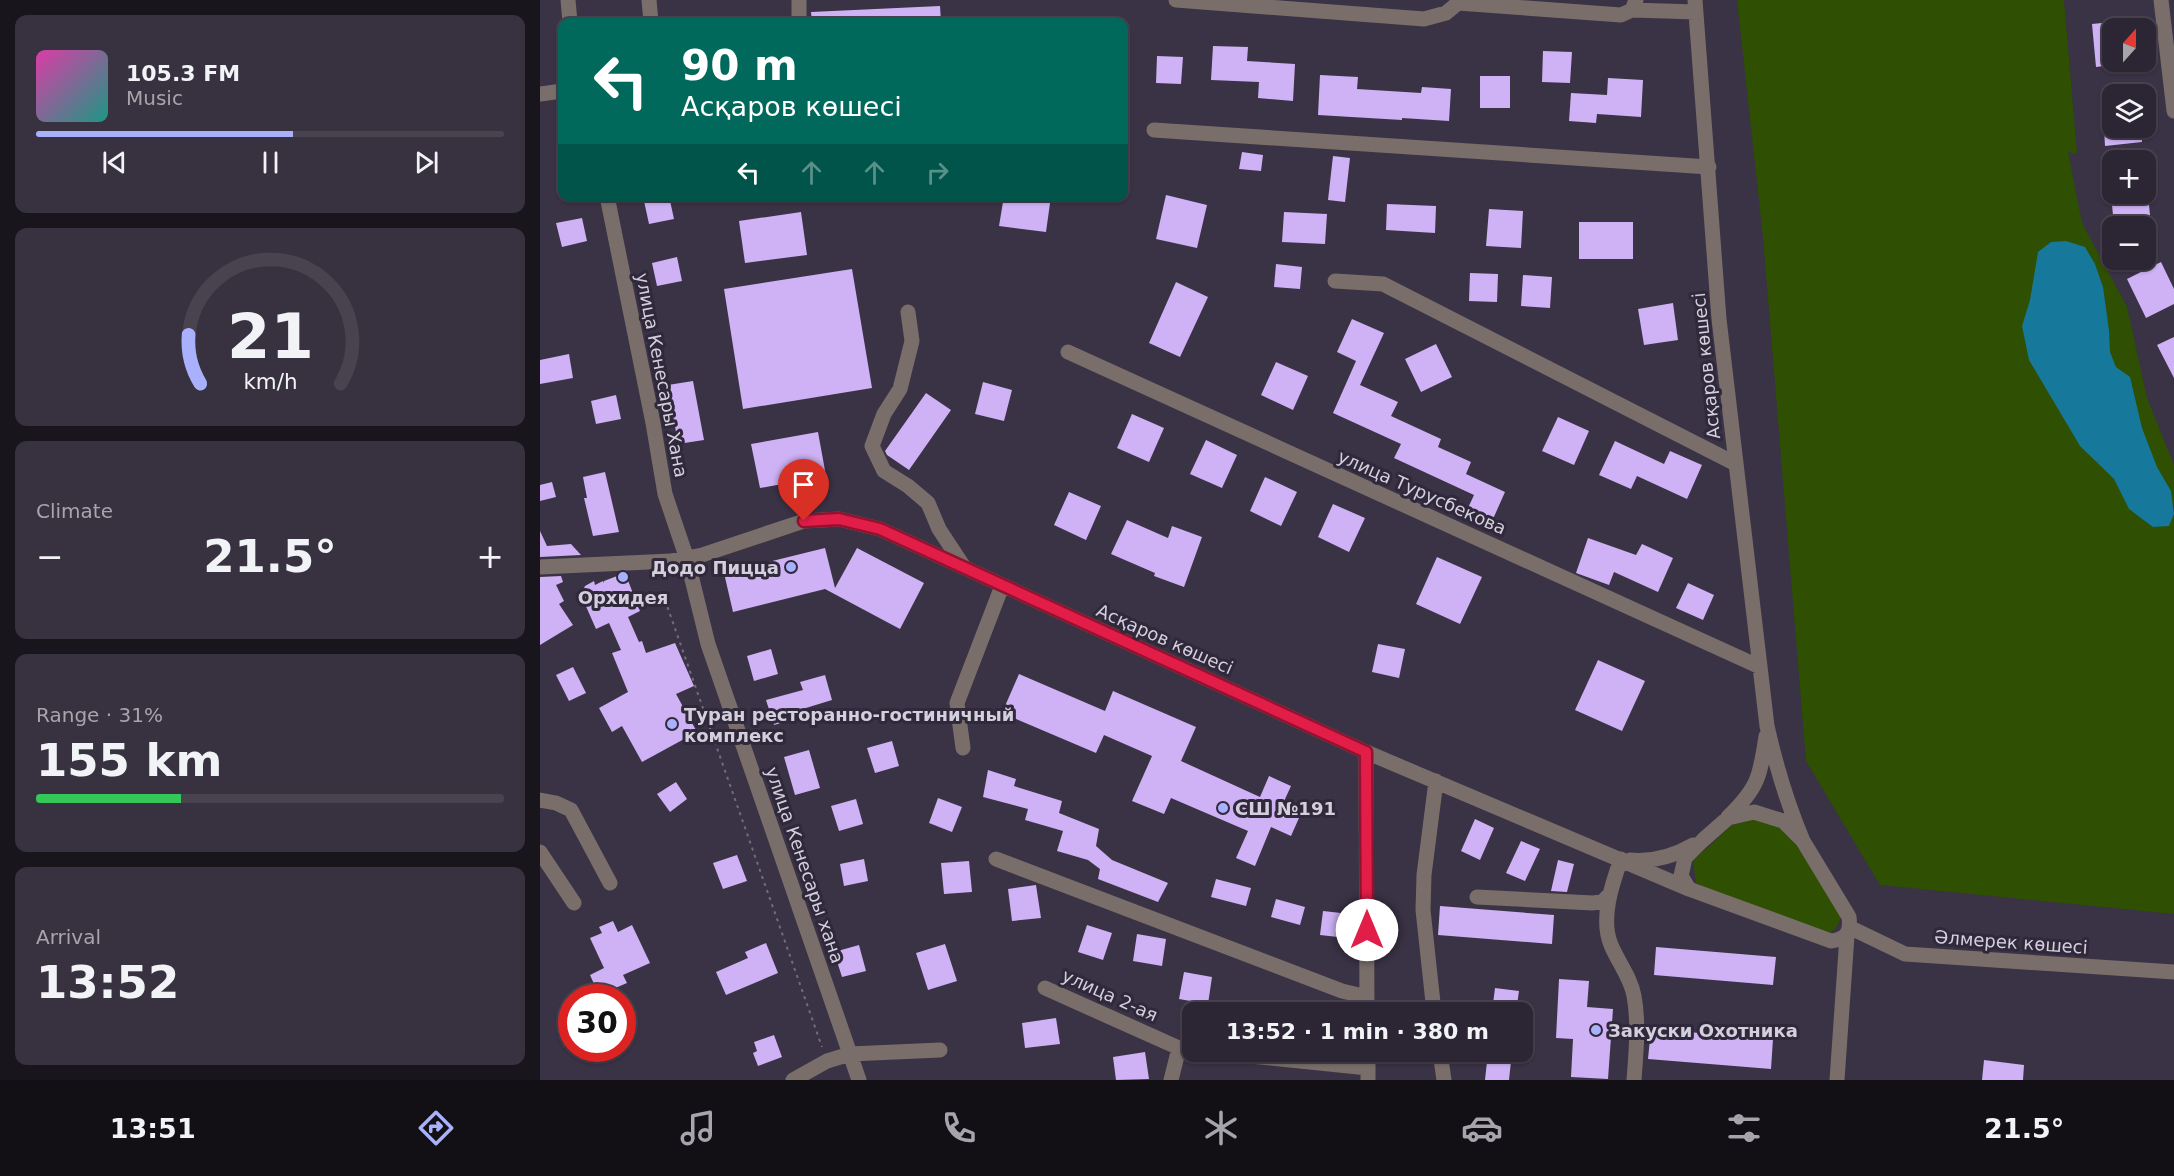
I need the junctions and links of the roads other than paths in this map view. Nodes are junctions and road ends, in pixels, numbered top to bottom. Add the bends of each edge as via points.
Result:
1 (568, 0) edge
2 (649, 0) edge
3 (799, 0) edge
4 (1176, 0) edge
5 (2161, 0) edge
6 (1457, 1) edge
7 (1634, 5) edge
8 (1695, 6) edge
9 (570, 18) edge
10 (651, 18) edge
11 (799, 18) edge
12 (558, 92) edge
13 (540, 94) edge
14 (2174, 111) edge
15 (1154, 130) dead end
16 (1709, 167) junction
17 (608, 201) edge
18 (1335, 281) dead end
19 (908, 312) dead end
20 (1068, 352) dead end
21 (1736, 464) junction
22 (687, 559) junction
23 (540, 567) edge
24 (964, 567) junction
25 (1002, 586) junction
26 (1760, 667) junction
27 (1767, 726) junction
28 (963, 748) dead end
29 (1366, 752) junction
30 (1436, 781) junction
31 (540, 800) edge
32 (1703, 840) junction
33 (1803, 841) junction
34 (540, 852) edge
35 (996, 859) dead end
36 (1621, 859) junction
37 (610, 884) dead end
38 (1689, 889) junction
39 (1609, 895) junction
40 (1477, 897) dead end
41 (574, 903) dead end
42 (1849, 932) junction
43 (2174, 972) edge
44 (1045, 988) dead end
45 (1367, 997) junction
46 (1367, 1002) edge
47 (1433, 1002) edge
48 (1182, 1047) edge
49 (940, 1050) dead end
50 (850, 1054) junction
51 (1182, 1057) edge
52 (1282, 1062) edge
53 (1441, 1062) edge
54 (1368, 1074) edge
55 (793, 1080) edge
56 (859, 1080) edge
57 (1171, 1080) edge
58 (1444, 1080) edge
59 (1634, 1080) edge
60 (1837, 1080) edge

1 - 9 street
2 - 10 street
3 - 11 street
4 - 6 street via 1424,19 1446,13
5 - 14 street
6 - 7 street via 1621,15
7 - 8 street
8 - 16 street, Асқаров көшесі
12 - 13 street
15 - 16 street
16 - 21 street, Асқаров көшесі via 1719,319
17 - 22 street, улица Кенесары Хана via 665,494
18 - 21 street via 1383,284
19 - 24 street via 912,341 900,389 884,414 872,446 884,471 928,503 939,529
20 - 26 street, улица Турусбекова
21 - 26 street, Асқаров көшесі
22 - 23 street, Асқаров көшесі
22 - 24 street, Асқаров көшесі via 804,521 839,519 880,529
22 - 50 street, улица Кенесары хана via 708,644
24 - 25 street, Асқаров көшесі
25 - 28 street via 957,703
25 - 29 street, Асқаров көшесі
26 - 27 street, Асқаров көшесі
27 - 32 street via 1761,770 1748,798
27 - 33 street via 1779,778
29 - 30 street, Асқаров көшесі
29 - 45 street
30 - 36 street, Асқаров көшесі
30 - 47 street via 1423,910
31 - 37 street via 571,810
32 - 33 street via 1728,818 1754,812 1783,821
32 - 36 street via 1678,854 1644,861
32 - 38 street via 1685,858 1681,876
33 - 42 street via 1850,916
34 - 41 street
35 - 45 street via 1342,991
36 - 38 street, Асқаров көшесі
36 - 39 street
38 - 42 street, Асқаров көшесі via 1831,941 1840,940
39 - 40 street via 1593,903
39 - 59 street via 1610,943 1634,995
42 - 43 street, Әлмерек көшесі via 1905,954
42 - 60 street
44 - 48 street, улица 2-ая
45 - 46 street
49 - 50 street
50 - 55 street via 827,1061
50 - 56 street, улица Кенесары хана
51 - 57 street
52 - 54 street
53 - 58 street

